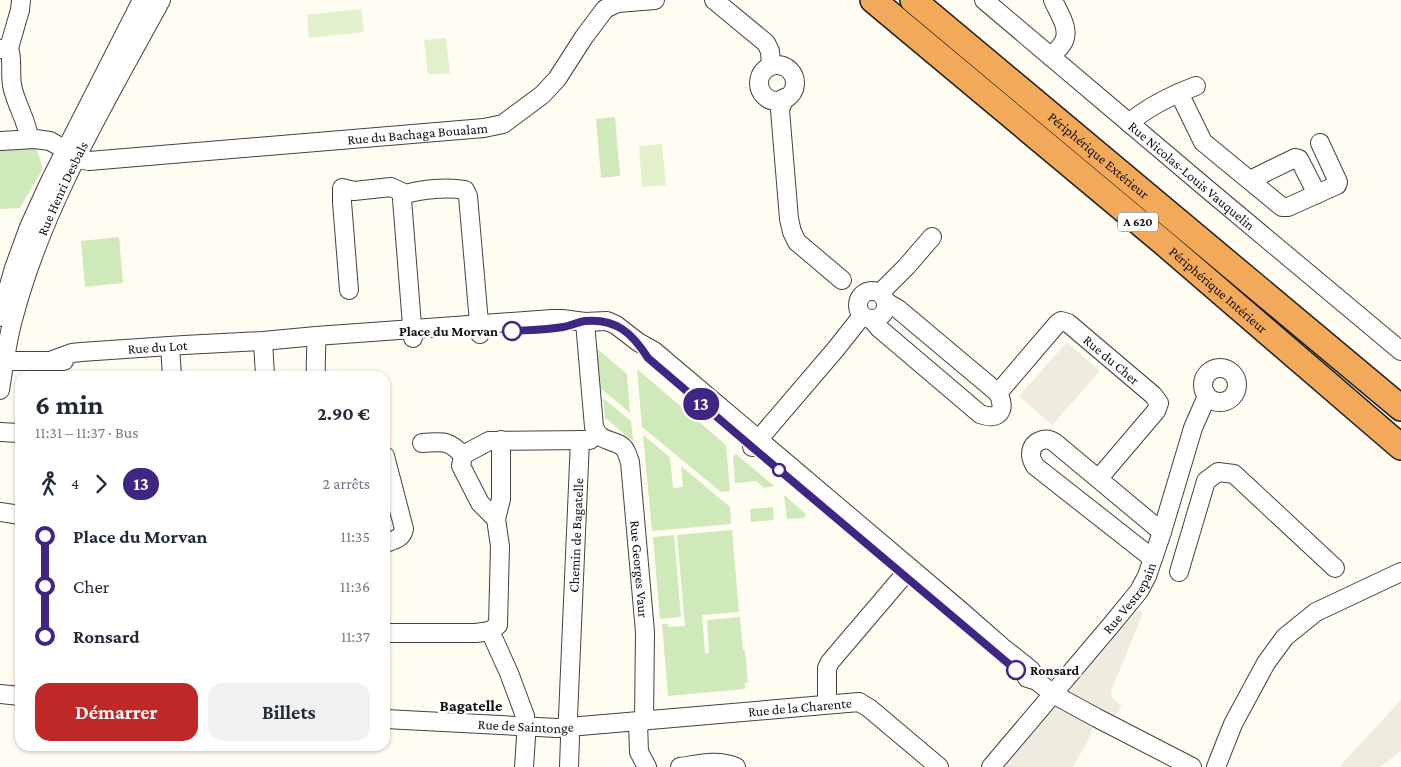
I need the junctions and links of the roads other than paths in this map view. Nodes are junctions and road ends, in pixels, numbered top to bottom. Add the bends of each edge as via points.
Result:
1 (21, 0) edge
2 (142, 0) edge
3 (161, 0) edge
4 (654, 0) edge
5 (714, 0) edge
6 (873, 0) edge
7 (984, 0) edge
8 (1053, 0) edge
9 (921, 6) edge
10 (5, 49) edge
11 (1051, 56) junction
12 (771, 66) junction
13 (1196, 86) dead end
14 (1179, 93) junction
15 (779, 103) junction
16 (1130, 123) junction
17 (29, 139) junction
18 (0, 141) edge
19 (1320, 143) dead end
20 (71, 152) junction
21 (1250, 180) junction
22 (406, 194) junction
23 (1317, 194) junction
24 (932, 237) dead end
25 (349, 290) dead end
26 (871, 304) junction
27 (0, 317) edge
28 (585, 322) junction
29 (480, 329) junction
30 (413, 334) junction
31 (316, 341) junction
32 (263, 345) junction
33 (170, 351) junction
34 (1401, 351) edge
35 (2, 361) edge
36 (172, 371) edge
37 (265, 371) edge
38 (316, 371) edge
39 (1376, 387) junction
40 (0, 389) edge
41 (998, 393) junction
42 (1207, 396) dead end
43 (1401, 402) edge
44 (1401, 408) edge
45 (0, 432) edge
46 (15, 432) edge
47 (599, 435) junction
48 (501, 440) junction
49 (580, 440) junction
50 (422, 443) dead end
51 (755, 444) junction
52 (1401, 447) edge
53 (463, 455) junction
54 (390, 475) edge
55 (1099, 478) junction
56 (0, 512) edge
57 (15, 514) edge
58 (496, 519) junction
59 (1162, 532) junction
60 (390, 541) edge
61 (1152, 558) junction
62 (1335, 568) dead end
63 (906, 572) junction
64 (1179, 572) dead end
65 (1401, 572) edge
66 (490, 631) junction
67 (390, 633) edge
68 (0, 694) edge
69 (1053, 694) junction
70 (15, 696) edge
71 (827, 704) junction
72 (390, 719) edge
73 (641, 721) junction
74 (526, 727) junction
75 (569, 728) junction
76 (524, 767) edge
77 (569, 767) edge
78 (647, 767) edge
79 (680, 767) edge
80 (736, 767) edge
81 (939, 767) edge
82 (991, 767) edge
83 (1192, 767) edge
84 (1216, 767) edge

1 - 10 street
2 - 20 street, Rue Henri Desbals
3 - 20 street, Rue Henri Desbals
4 - 20 street, Rue du Bachaga Boualam via 617,2 605,9 557,79 542,95 503,124 89,162
5 - 12 street via 766,43
6 - 52 highway, Périphérique Intérieur / A 620 via 1164,243
7 - 11 street, Rue Nicolas-Louis Vauquelin
8 - 11 street via 1066,32 1062,45
9 - 39 highway, Périphérique Extérieur / A 620
10 - 17 street via 11,54 16,102
11 - 16 street, Rue Nicolas-Louis Vauquelin
12 - 15 street via 762,73 759,84 764,94
12 - 15 street via 782,66 792,73 794,79 793,90
13 - 14 street
14 - 16 street via 1141,112
14 - 21 street via 1203,142
15 - 26 street via 792,232 797,242
16 - 34 street, Rue Nicolas-Louis Vauquelin
17 - 18 street, Rue du Bachaga Boualam
17 - 20 street, Rue du Bachaga Boualam via 50,141
19 - 23 street via 1338,182
20 - 27 street, Rue Henri Desbals via 29,227
20 - 35 street, Rue Henri Desbals via 26,276
21 - 23 street via 1282,207
21 - 23 street via 1295,158
22 - 25 street via 391,187 354,191 342,188
22 - 29 street via 455,188 465,190
22 - 30 street via 402,200
24 - 26 street
26 - 41 street via 898,309
26 - 41 street via 880,328 980,414 988,417 999,412 1002,400
26 - 51 street
28 - 29 street, Rue du Lot via 562,319
28 - 47 street via 594,428
28 - 51 street, Rue du Lot via 607,321 616,325 638,342 648,358
29 - 30 street, Rue du Lot
30 - 31 street, Rue du Lot
31 - 32 street, Rue du Lot
31 - 38 street
32 - 33 street, Rue du Lot
32 - 37 street
33 - 35 street, Rue du Lot via 72,353 53,360
33 - 36 street
35 - 40 street, Rue Henri Desbals
39 - 43 highway
39 - 44 highway, Périphérique Extérieur / A 620
41 - 55 street, Rue du Cher via 1061,322 1068,323 1153,394 1159,403 1156,411
42 - 59 street, Rue Vestrepain via 1193,428
45 - 46 street
47 - 49 street
47 - 73 street, Rue Georges Vaur via 624,448 630,462 645,632
48 - 49 street
48 - 53 street via 489,441
48 - 58 street via 501,499
49 - 75 street, Chemin de Bagatelle
50 - 53 street via 445,442
51 - 63 street, Rue du Lot
53 - 58 street via 461,466 476,496
54 - 60 street via 404,529 398,539
55 - 59 street
55 - 61 street via 1048,439 1035,444 1031,452 1035,466
56 - 57 street
58 - 66 street via 500,546 498,625
59 - 61 street, Rue Vestrepain
61 - 69 street, Rue Vestrepain via 1138,591
62 - 64 street via 1234,474 1218,472 1206,481
63 - 69 street, Rue du Lot via 961,611 1031,670 1037,681
63 - 71 street via 830,662 827,668
65 - 84 street via 1316,612 1285,637 1266,663 1233,724
66 - 67 street
66 - 74 street via 523,709
68 - 70 street
69 - 82 street, Rue Vestrepain
69 - 83 street, Rue du Lot
71 - 73 street, Rue de la Charente
71 - 81 street, Rue de la Charente via 859,702
72 - 74 street, Rue de Saintonge
73 - 75 street, Rue de Saintonge
73 - 78 street, Rue Georges Vaur via 639,752
74 - 75 street, Rue de Saintonge
74 - 76 street
75 - 77 street, Chemin de Bagatelle
79 - 80 street via 726,763

